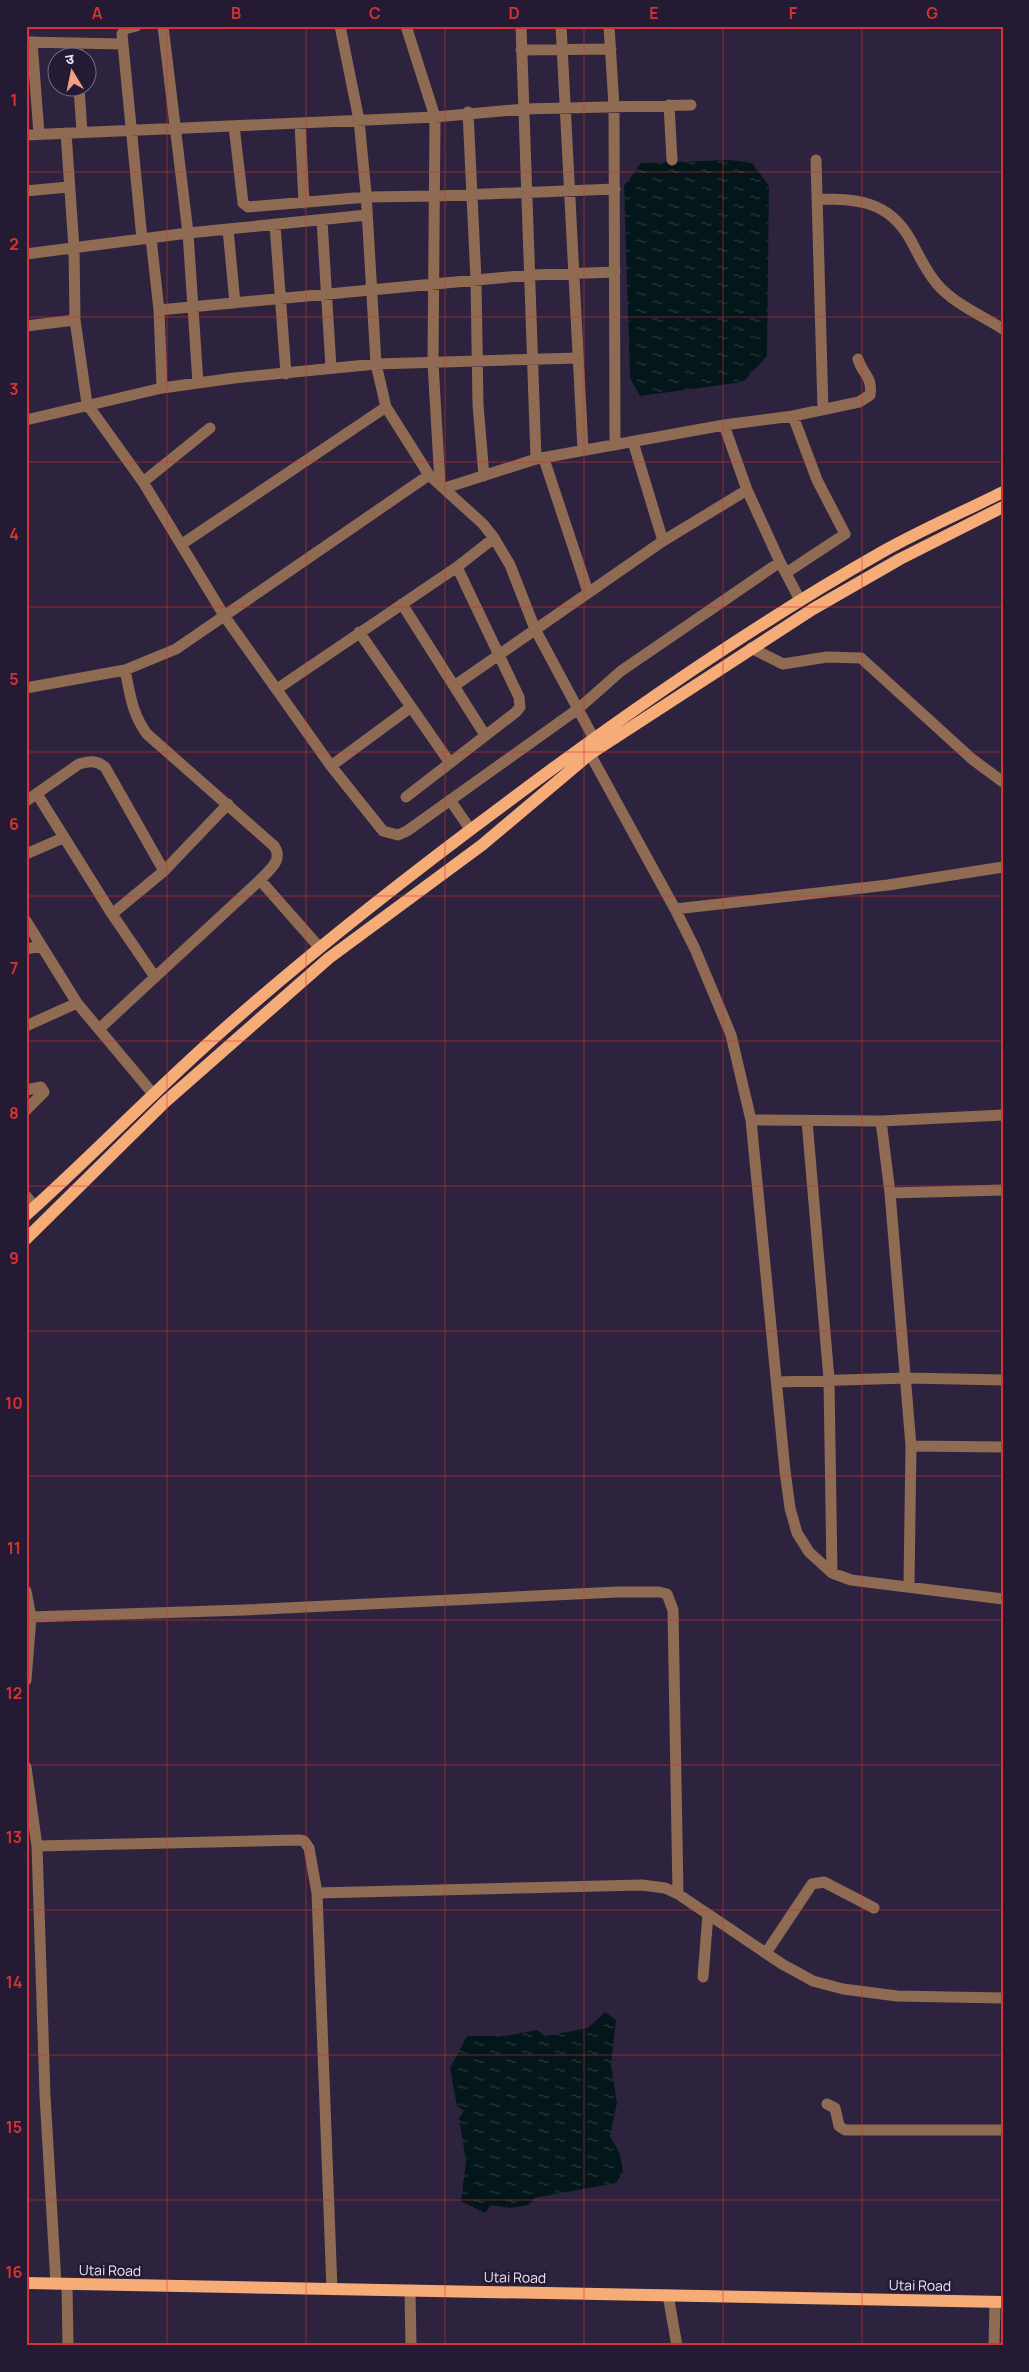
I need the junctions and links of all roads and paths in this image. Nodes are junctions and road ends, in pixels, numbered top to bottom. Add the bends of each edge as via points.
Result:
1 (136, 26) edge
2 (163, 26) edge
3 (340, 26) edge
4 (406, 26) edge
5 (520, 26) edge
6 (561, 26) edge
7 (609, 26) edge
8 (29, 42) edge
9 (77, 43) junction
10 (122, 44) junction
11 (77, 48) edge
12 (611, 49) junction
13 (521, 50) junction
14 (562, 50) junction
15 (80, 98) edge
16 (669, 105) junction
17 (691, 105) dead end
18 (614, 106) junction
19 (524, 108) junction
20 (565, 108) junction
21 (468, 112) junction
22 (435, 117) junction
23 (359, 120) junction
24 (300, 123) junction
25 (234, 126) junction
26 (176, 128) junction
27 (131, 130) junction
28 (82, 132) junction
29 (66, 133) junction
30 (39, 134) junction
31 (26, 135) edge
32 (672, 160) dead end
33 (816, 160) dead end
34 (68, 187) junction
35 (615, 189) junction
36 (569, 190) junction
37 (26, 191) edge
38 (527, 192) junction
39 (472, 193) junction
40 (436, 196) junction
41 (367, 197) junction
42 (818, 199) junction
43 (304, 202) junction
44 (367, 215) junction
45 (322, 220) junction
46 (275, 225) junction
47 (228, 229) junction
48 (188, 233) junction
49 (147, 238) junction
50 (74, 248) junction
51 (26, 254) edge
52 (615, 272) junction
53 (574, 274) junction
54 (530, 276) junction
55 (476, 280) junction
56 (434, 286) junction
57 (372, 290) junction
58 (327, 294) junction
59 (280, 299) junction
60 (235, 303) junction
61 (193, 307) junction
62 (159, 310) junction
63 (75, 320) junction
64 (26, 326) edge
65 (1003, 330) edge
66 (578, 358) junction
67 (533, 359) junction
68 (858, 359) dead end
69 (477, 361) junction
70 (433, 363) junction
71 (376, 364) junction
72 (332, 368) junction
73 (286, 374) junction
74 (198, 383) junction
75 (162, 388) junction
76 (87, 404) junction
77 (386, 407) junction
78 (823, 409) junction
79 (793, 416) junction
80 (26, 420) edge
81 (724, 426) junction
82 (210, 428) dead end
83 (633, 442) junction
84 (615, 445) junction
85 (583, 450) junction
86 (540, 459) junction
87 (430, 475) junction
88 (484, 476) junction
89 (143, 482) junction
90 (442, 485) junction
91 (747, 490) junction
92 (1003, 492) edge
93 (1003, 507) edge
94 (494, 538) junction
95 (663, 541) junction
96 (182, 544) junction
97 (780, 562) junction
98 (457, 567) junction
99 (786, 573) junction
100 (588, 592) junction
101 (800, 600) junction
102 (402, 604) junction
103 (225, 617) junction
104 (535, 629) junction
105 (359, 632) junction
106 (751, 648) junction
107 (498, 655) junction
108 (128, 669) junction
109 (454, 686) junction
110 (26, 688) edge
111 (277, 689) junction
112 (411, 708) junction
113 (578, 709) junction
114 (485, 735) junction
115 (594, 737) junction
116 (590, 754) junction
117 (450, 762) junction
118 (331, 766) junction
119 (1003, 782) edge
120 (37, 794) junction
121 (406, 797) dead end
122 (26, 801) edge
123 (228, 804) junction
124 (455, 808) junction
125 (470, 829) junction
126 (63, 838) junction
127 (26, 854) edge
128 (1003, 867) edge
129 (164, 871) junction
130 (260, 880) junction
131 (675, 909) junction
132 (112, 914) junction
133 (26, 921) edge
134 (41, 946) junction
135 (319, 947) junction
136 (26, 949) edge
137 (155, 977) junction
138 (77, 1004) junction
139 (26, 1026) edge
140 (99, 1029) junction
141 (26, 1090) edge
142 (154, 1095) junction
143 (26, 1110) edge
144 (1003, 1115) edge
145 (751, 1120) junction
146 (807, 1121) junction
147 (881, 1121) junction
148 (1003, 1190) edge
149 (890, 1193) junction
150 (26, 1196) edge
151 (31, 1211) edge
152 (26, 1239) edge
153 (906, 1378) junction
154 (829, 1379) junction
155 (1003, 1380) edge
156 (777, 1382) junction
157 (912, 1446) junction
158 (1003, 1447) edge
159 (832, 1573) junction
160 (909, 1586) junction
161 (26, 1591) edge
162 (1003, 1599) edge
163 (31, 1617) junction
164 (26, 1680) edge
165 (26, 1767) edge
166 (37, 1846) junction
167 (317, 1893) junction
168 (678, 1894) junction
169 (874, 1908) dead end
170 (708, 1914) junction
171 (766, 1953) junction
172 (703, 1977) dead end
173 (1003, 1998) edge
174 (827, 2104) dead end
175 (1003, 2130) edge
176 (26, 2283) edge
177 (62, 2284) junction
178 (332, 2289) junction
179 (410, 2290) junction
180 (668, 2295) junction
181 (999, 2302) edge
182 (68, 2346) edge
183 (411, 2346) edge
184 (677, 2346) edge
185 (994, 2346) edge

1 - 10 street via 124,30
2 - 26 street
3 - 23 street
4 - 22 street
5 - 13 street
6 - 14 street
7 - 12 street
8 - 9 street
8 - 30 street
9 - 10 street
9 - 11 street
10 - 27 street
12 - 14 street
12 - 18 street
13 - 14 street
13 - 19 street
14 - 20 street
15 - 28 street
16 - 17 street
16 - 18 street
16 - 32 street
18 - 20 street
18 - 35 street
19 - 20 street
19 - 21 street
19 - 38 street
20 - 36 street
21 - 22 street
21 - 39 street
22 - 23 street
22 - 40 street
23 - 24 street
23 - 41 street
24 - 25 street
24 - 43 street
25 - 26 street
25 - 43 street via 245,206
26 - 27 street
26 - 48 street
27 - 28 street
27 - 49 street
28 - 29 street
29 - 30 street
29 - 34 street
30 - 31 street
33 - 42 street
34 - 37 street
34 - 50 street
35 - 36 street
35 - 52 street
36 - 38 street
36 - 53 street
38 - 39 street
38 - 54 street
39 - 40 street
39 - 55 street
40 - 41 street
40 - 56 street
41 - 43 street
41 - 44 street
42 - 65 street via 865,201 878,207 909,237 925,269 938,286
42 - 78 street
44 - 45 street
44 - 57 street
45 - 46 street
45 - 58 street
46 - 47 street
46 - 59 street
47 - 48 street
47 - 60 street
48 - 49 street
48 - 61 street
49 - 50 street
49 - 62 street
50 - 51 street
50 - 63 street
52 - 53 street
52 - 84 street
53 - 54 street
53 - 66 street
54 - 55 street
54 - 67 street
55 - 56 street
55 - 69 street
56 - 57 street
56 - 70 street
57 - 58 street
57 - 71 street
58 - 59 street
58 - 72 street
59 - 60 street
59 - 73 street
60 - 61 street
61 - 62 street
61 - 74 street
62 - 75 street
63 - 64 street
63 - 76 street
66 - 67 street
66 - 85 street
67 - 69 street
67 - 86 street
68 - 78 street via 869,378 870,395 859,402
69 - 70 street
69 - 88 street
70 - 71 street
70 - 90 street
71 - 72 street
71 - 77 street
72 - 73 street
73 - 74 street
74 - 75 street
75 - 76 street
76 - 80 street
76 - 89 street
77 - 87 street
77 - 96 street
78 - 79 street
79 - 81 street
79 - 99 street via 817,480 845,534
81 - 83 street
81 - 91 street
82 - 89 street
83 - 84 street
83 - 95 street
84 - 85 street
85 - 86 street
86 - 88 street
86 - 100 street
87 - 90 street
87 - 103 street
88 - 90 street
89 - 96 street
90 - 94 street
91 - 95 street
91 - 97 street
92 - 101 main road via 885,551
93 - 106 main road via 900,559
94 - 98 street
94 - 104 street via 510,564
95 - 100 street
96 - 103 street
97 - 99 street
97 - 113 street via 621,671
98 - 102 street
98 - 107 street
99 - 101 street
100 - 104 street
101 - 115 main road
102 - 105 street
102 - 109 street
103 - 108 street via 176,648
103 - 111 street
104 - 107 street
104 - 113 street
105 - 111 street
105 - 112 street
106 - 116 main road
106 - 119 street via 784,664 827,656 861,658 972,759
107 - 109 street
107 - 114 street via 519,697 520,706
108 - 110 street
108 - 123 street via 132,707 138,722 147,734
109 - 114 street
111 - 118 street
112 - 117 street
112 - 118 street
113 - 115 street
113 - 124 street
114 - 117 street
115 - 116 street
115 - 125 main road
116 - 131 street
116 - 152 main road via 482,845 329,958 165,1102
117 - 121 street
118 - 124 street via 383,831 390,834 398,835
120 - 122 street
120 - 126 street
120 - 129 street via 79,764 89,761 105,766
123 - 129 street
123 - 130 street via 278,851 276,862
124 - 125 street
125 - 135 main road
126 - 127 street
126 - 132 street
128 - 131 street via 888,885
129 - 132 street
130 - 135 street
130 - 137 street
131 - 145 street via 731,1035
132 - 137 street
133 - 134 street
134 - 136 street
134 - 138 street
135 - 142 main road
137 - 140 street
138 - 139 street
138 - 140 street
140 - 142 street
141 - 143 street via 41,1087 44,1092
142 - 151 main road
144 - 147 street
145 - 146 street
145 - 156 street
146 - 147 street
146 - 154 street
147 - 149 street
148 - 149 street
149 - 153 street
150 - 151 street
153 - 154 street
153 - 155 street
153 - 157 street
154 - 156 street
154 - 159 street
156 - 159 street via 785,1472 797,1533 808,1552
157 - 158 street
157 - 160 street
159 - 160 street via 851,1580
160 - 162 street
161 - 163 street
163 - 164 street
163 - 168 street via 617,1592 667,1594 673,1610
165 - 166 street
166 - 167 street via 299,1840 309,1848
166 - 177 street via 45,2095
167 - 168 street via 642,1885 665,1888
167 - 178 street
168 - 170 street
169 - 171 street via 824,1882 816,1882
170 - 171 street
170 - 172 street
171 - 173 street via 813,1981 843,1989 897,1996
174 - 175 street via 835,2108 839,2126 845,2130
176 - 177 main road, Utai Road
177 - 178 main road, Utai Road
177 - 182 street
178 - 179 main road, Utai Road
179 - 180 main road, Utai Road
179 - 183 street
180 - 181 main road, Utai Road
180 - 184 street
181 - 185 street

